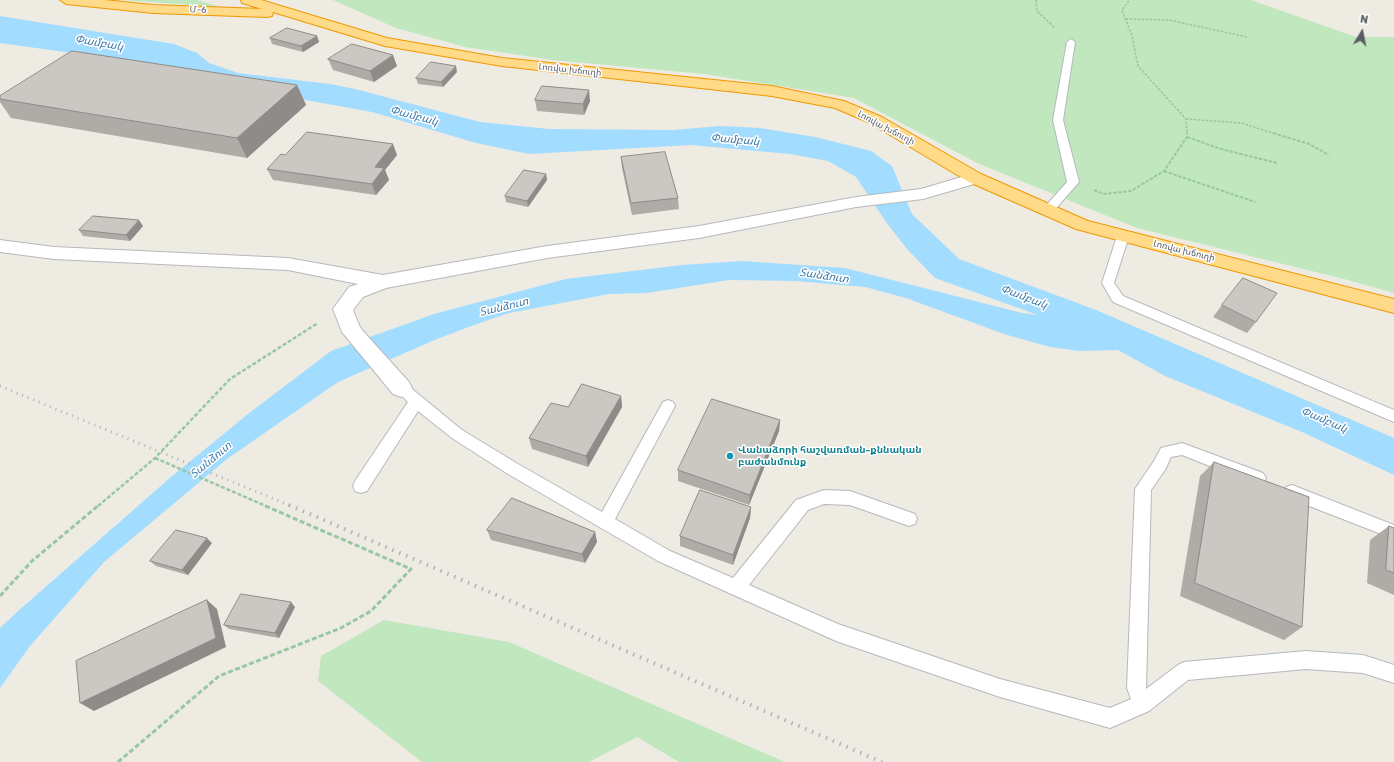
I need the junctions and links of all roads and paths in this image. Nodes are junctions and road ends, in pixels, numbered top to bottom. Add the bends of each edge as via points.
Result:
1 (66, 0) edge
2 (247, 0) edge
3 (1036, 0) edge
4 (1129, 2) dead end
5 (287, 13) junction
6 (1126, 18) junction
7 (1247, 36) dead end
8 (1070, 42) joint
9 (1186, 119) junction
10 (1187, 137) junction
11 (1329, 155) dead end
12 (1277, 163) dead end
13 (1164, 171) junction
14 (975, 178) junction
15 (1073, 182) junction
16 (1255, 202) dead end
17 (1048, 210) junction
18 (1123, 236) junction
19 (0, 246) edge
20 (382, 282) junction
21 (1394, 306) edge
22 (343, 309) junction
23 (409, 394) junction
24 (668, 406) dead end
25 (1394, 416) edge
26 (155, 458) junction
27 (361, 486) dead end
28 (909, 519) dead end
29 (605, 522) junction
30 (1394, 532) edge
31 (736, 588) junction
32 (0, 596) edge
33 (1394, 674) edge
34 (1142, 704) junction
35 (118, 762) edge

1 - 5 highway, Մ-6 / Մ-6 via 153,9
2 - 5 highway, Մ-6
3 - 8 path via 1037,12
4 - 6 path via 1122,10
5 - 14 highway, Լոռվա խճուղի / Մ-6 via 385,42 502,62 772,91 839,104 876,120
6 - 7 path via 1169,20
6 - 9 path via 1138,66
8 - 15 lane via 1058,120
9 - 10 path
9 - 11 path via 1241,123 1309,144
10 - 12 path via 1221,149
10 - 13 path
13 - 15 path via 1132,191 1104,194
13 - 16 path
14 - 17 highway, Լոռվա խճուղի / Մ-6
14 - 20 street via 923,194 856,202 699,232 547,252
15 - 17 lane
17 - 18 highway, Լոռվա խճուղի / Մ-6 via 1082,225
18 - 21 highway, Լոռվա խճուղի / Մ-6
18 - 25 lane via 1108,283 1118,299
19 - 20 street via 54,253 288,264
20 - 22 street via 356,292
22 - 23 street via 349,327 355,335
22 - 26 path via 230,379
23 - 27 lane
23 - 29 lane via 457,434
24 - 29 lane
26 - 32 path via 32,561
26 - 35 path via 411,569 371,611 341,628 218,676
28 - 31 lane via 850,498 824,497 802,505
29 - 31 lane via 664,556
30 - 34 lane via 1182,449 1166,452 1143,489 1136,688
31 - 34 lane via 836,632 1000,688 1110,718
33 - 34 lane via 1363,664 1306,660 1184,671

